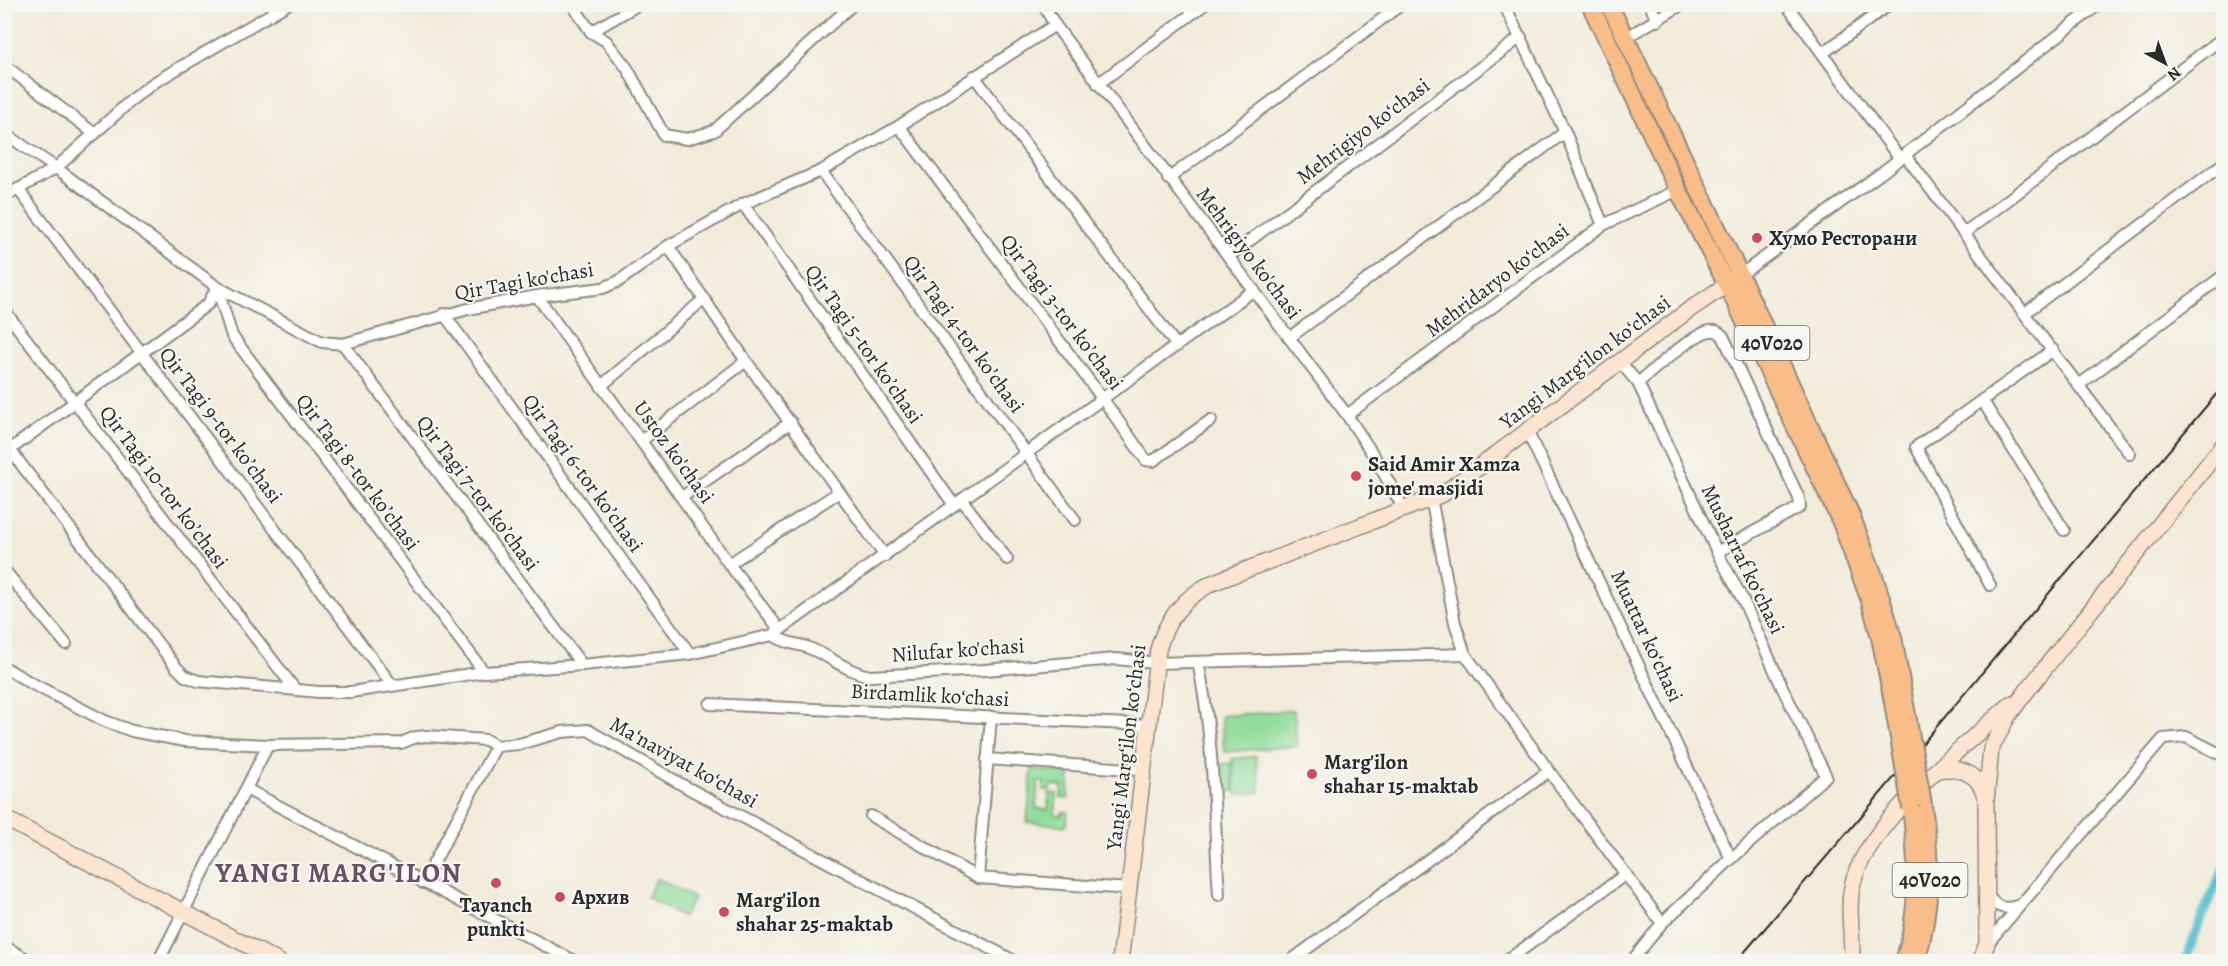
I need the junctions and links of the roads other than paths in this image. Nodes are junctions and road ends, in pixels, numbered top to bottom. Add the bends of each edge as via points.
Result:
1 (288, 4) edge
2 (572, 4) edge
3 (639, 4) edge
4 (853, 4) edge
5 (1042, 4) edge
6 (1205, 4) edge
7 (1402, 4) edge
8 (1504, 4) edge
9 (1590, 4) edge
10 (1609, 4) edge
11 (1650, 4) edge
12 (1683, 4) edge
13 (1786, 4) edge
14 (1890, 4) edge
15 (2099, 4) edge
16 (1657, 21) junction
17 (1055, 25) junction
18 (591, 32) junction
19 (1521, 37) junction
20 (2223, 37) edge
21 (1626, 38) junction
22 (1823, 53) junction
23 (4, 65) edge
24 (974, 76) junction
25 (1098, 84) junction
26 (899, 126) junction
27 (1565, 132) junction
28 (4, 133) edge
29 (95, 134) junction
30 (1903, 157) junction
31 (2223, 163) edge
32 (56, 168) junction
33 (822, 171) junction
34 (1168, 179) junction
35 (18, 189) junction
36 (1678, 190) junction
37 (4, 197) edge
38 (742, 204) junction
39 (1604, 225) junction
40 (1964, 233) junction
41 (668, 246) junction
42 (1229, 256) junction
43 (2223, 275) edge
44 (1733, 280) junction
45 (218, 287) junction
46 (1254, 290) junction
47 (537, 296) junction
48 (704, 300) junction
49 (4, 309) edge
50 (444, 314) junction
51 (2025, 314) junction
52 (1290, 338) junction
53 (343, 344) junction
54 (1177, 346) junction
55 (2053, 350) junction
56 (142, 354) junction
57 (746, 361) junction
58 (1620, 362) junction
59 (1638, 383) junction
60 (2079, 385) junction
61 (601, 386) junction
62 (1102, 398) junction
63 (1983, 400) junction
64 (74, 402) junction
65 (1347, 415) junction
66 (1211, 420) dead end
67 (791, 422) junction
68 (1527, 431) junction
69 (641, 441) junction
70 (2223, 444) edge
71 (6, 448) edge
72 (1025, 453) junction
73 (2130, 454) dead end
74 (839, 492) junction
75 (682, 497) junction
76 (1431, 498) junction
77 (958, 503) junction
78 (1404, 509) junction
79 (1075, 520) dead end
80 (2064, 530) dead end
81 (1717, 552) junction
82 (885, 556) junction
83 (1007, 560) dead end
84 (729, 564) junction
85 (4, 570) edge
86 (1990, 585) dead end
87 (777, 633) junction
88 (66, 644) dead end
89 (690, 654) junction
90 (1465, 654) junction
91 (1197, 662) junction
92 (1156, 663) junction
93 (582, 665) junction
94 (4, 667) edge
95 (484, 672) junction
96 (392, 685) junction
97 (294, 688) junction
98 (2029, 688) junction
99 (711, 704) dead end
100 (991, 717) junction
101 (1148, 725) junction
102 (268, 745) junction
103 (496, 746) junction
104 (2223, 756) edge
105 (987, 759) junction
106 (1143, 770) junction
107 (1937, 770) junction
108 (1549, 771) junction
109 (246, 789) junction
110 (1986, 801) junction
111 (1916, 803) junction
112 (871, 816) dead end
113 (4, 818) edge
114 (1731, 859) junction
115 (1626, 874) junction
116 (978, 878) junction
117 (423, 883) junction
118 (1129, 889) junction
119 (1986, 893) junction
120 (1219, 895) dead end
121 (2017, 906) junction
122 (184, 912) junction
123 (1662, 923) junction
124 (1987, 944) junction
125 (4, 946) edge
126 (32, 962) edge
127 (158, 962) edge
128 (279, 962) edge
129 (576, 962) edge
130 (1016, 962) edge
131 (1120, 962) edge
132 (1289, 962) edge
133 (1505, 962) edge
134 (1631, 962) edge
135 (1852, 962) edge
136 (1904, 962) edge
137 (1917, 962) edge
138 (1979, 962) edge

1 - 29 street via 155,82
2 - 18 street
3 - 18 street
4 - 18 street via 714,131 687,139 664,135 627,68 606,41
5 - 17 street, Mehrigiyo ko'chasi
6 - 25 street
7 - 34 street
8 - 19 street
9 - 36 main road, 40V020
10 - 21 main road, 40V020
11 - 16 street
12 - 16 street
13 - 22 street
14 - 22 street
15 - 30 street, Yangi Margʻilon koʻchasi
16 - 21 street
17 - 24 street, Qir Tagi ko'chasi
17 - 25 street, Mehrigiyo ko'chasi
19 - 27 street
19 - 42 street, Mehrigiyo koʻchasi
20 - 40 street
21 - 44 main road, 40V020
22 - 30 street
23 - 29 street
24 - 26 street, Qir Tagi ko'chasi
24 - 54 street
25 - 34 street, Mehrigiyo ko'chasi
26 - 33 street, Qir Tagi ko'chasi
26 - 62 street, Qir Tagi 3-tor koʼchasi
27 - 39 street
27 - 52 street
28 - 32 street, Qir Tagi ko'chasi
29 - 32 street
30 - 40 street
30 - 44 street, Yangi Margʻilon koʻchasi
31 - 51 street
32 - 35 street
32 - 45 street, Qir Tagi ko'chasi
33 - 38 street, Qir Tagi ko'chasi
33 - 72 street, Qir Tagi 4-tor koʼchasi
34 - 42 street, Mehrigiyo ko'chasi
35 - 37 street
35 - 56 street, Qir Tagi 9-tor koʼchasi
36 - 39 street, Mehridaryo koʻchasi
36 - 44 main road, 40V020
38 - 41 street, Qir Tagi ko'chasi
38 - 77 street, Qir Tagi 5-tor koʼchasi
39 - 65 street, Mehridaryo koʻchasi
40 - 51 street
41 - 47 street, Qir Tagi ko'chasi via 603,288
41 - 48 street
42 - 46 street, Mehrigiyo ko'chasi
43 - 60 street
44 - 58 main road, Yangi Margʻilon koʻchasi
44 - 111 main road, 40V020, bridge via 1851,514 1874,576 1893,637 1898,695
45 - 53 street, Qir Tagi ko'chasi via 322,342
45 - 56 street via 208,304
45 - 95 street, Qir Tagi 8-tor koʼchasi via 232,336
46 - 52 street, Mehrigiyo ko'chasi
46 - 54 street
47 - 50 street, Qir Tagi ko'chasi
47 - 61 street, Ustoz ko'chasi
48 - 57 street
48 - 61 street
49 - 64 street, Qir Tagi 10-tor koʼchasi
50 - 53 street, Qir Tagi ko'chasi
50 - 89 street, Qir Tagi 6-tor koʼchasi
51 - 55 street
52 - 65 street, Mehrigiyo ko'chasi
53 - 93 street, Qir Tagi 7-tor koʼchasi
54 - 62 street
55 - 60 street
55 - 63 street
56 - 64 street
56 - 96 street, Qir Tagi 9-tor koʼchasi
57 - 67 street
57 - 69 street
58 - 59 street, Musharraf koʻchasi
58 - 68 main road, Yangi Margʻilon koʻchasi
59 - 81 street, Musharraf koʻchasi
59 - 81 street via 1695,338 1718,331 1799,498 1800,507
60 - 73 street
61 - 69 street, Ustoz ko'chasi
62 - 66 street, Qir Tagi 3-tor koʼchasi via 1146,460 1153,461
62 - 72 street
63 - 80 street
63 - 86 street via 1916,447
64 - 71 street
64 - 97 street, Qir Tagi 10-tor koʼchasi
65 - 78 street, Mehrigiyo ko'chasi
67 - 74 street
67 - 75 street
68 - 76 main road, Yangi Margʻilon koʻchasi via 1443,494
68 - 114 street, Muattar koʻchasi
69 - 75 street, Ustoz ko'chasi
70 - 98 main road
71 - 97 street via 185,676 198,681
72 - 77 street
72 - 79 street, Qir Tagi 4-tor koʼchasi
74 - 82 street
74 - 84 street
75 - 84 street, Ustoz ko'chasi
76 - 78 main road, Yangi Margʻilon koʻchasi
76 - 90 street via 1455,623
77 - 82 street
77 - 83 street, Qir Tagi 5-tor koʼchasi
78 - 92 main road, Yangi Margʻilon koʻchasi via 1202,589 1173,614 1161,637
81 - 114 street, Musharraf koʻchasi via 1826,776
82 - 87 street
84 - 87 street, Ustoz ko'chasi
85 - 88 street
87 - 89 street
87 - 92 street, Nilufar ko'chasi via 788,644 806,646 853,673 870,676 1116,659
89 - 93 street
90 - 91 street, Nilufar ko'chasi
90 - 108 street
91 - 92 street, Nilufar ko'chasi
91 - 120 street via 1210,740
92 - 101 main road, Yangi Margʻilon koʻchasi
93 - 95 street
94 - 102 street, Maʻnaviyat koʻchasi via 95,716 132,731 185,741
95 - 96 street
96 - 97 street via 351,692
98 - 107 main road
98 - 110 main road via 2008,716 1991,749
99 - 100 street, Birdamlik koʻchasi
100 - 101 street, Birdamlik koʻchasi
100 - 105 street
101 - 106 main road, Yangi Margʻilon koʻchasi
102 - 103 street, Maʻnaviyat koʻchasi via 401,743 427,736 486,740
102 - 109 street
103 - 117 street
103 - 130 street, Maʻnaviyat koʻchasi via 588,730 686,787
104 - 121 street via 2186,737 2163,739
105 - 106 street
105 - 116 street
106 - 118 main road, Yangi Margʻilon koʻchasi
107 - 110 main road via 1970,773 1982,786
107 - 135 main road via 1884,827 1859,866 1851,896
108 - 115 street
108 - 132 street
109 - 117 street
109 - 122 street
110 - 119 main road
111 - 136 main road, 40V020 via 1918,887
111 - 137 main road, 40V020 via 1930,870 1929,905
112 - 116 street
113 - 122 main road
114 - 123 street
115 - 123 street
115 - 133 street
116 - 118 street
117 - 129 street
118 - 131 main road, Yangi Margʻilon koʻchasi
119 - 121 street via 2000,908
119 - 124 main road
121 - 124 street
122 - 127 street
122 - 128 main road
123 - 134 street
124 - 138 main road
125 - 126 street

